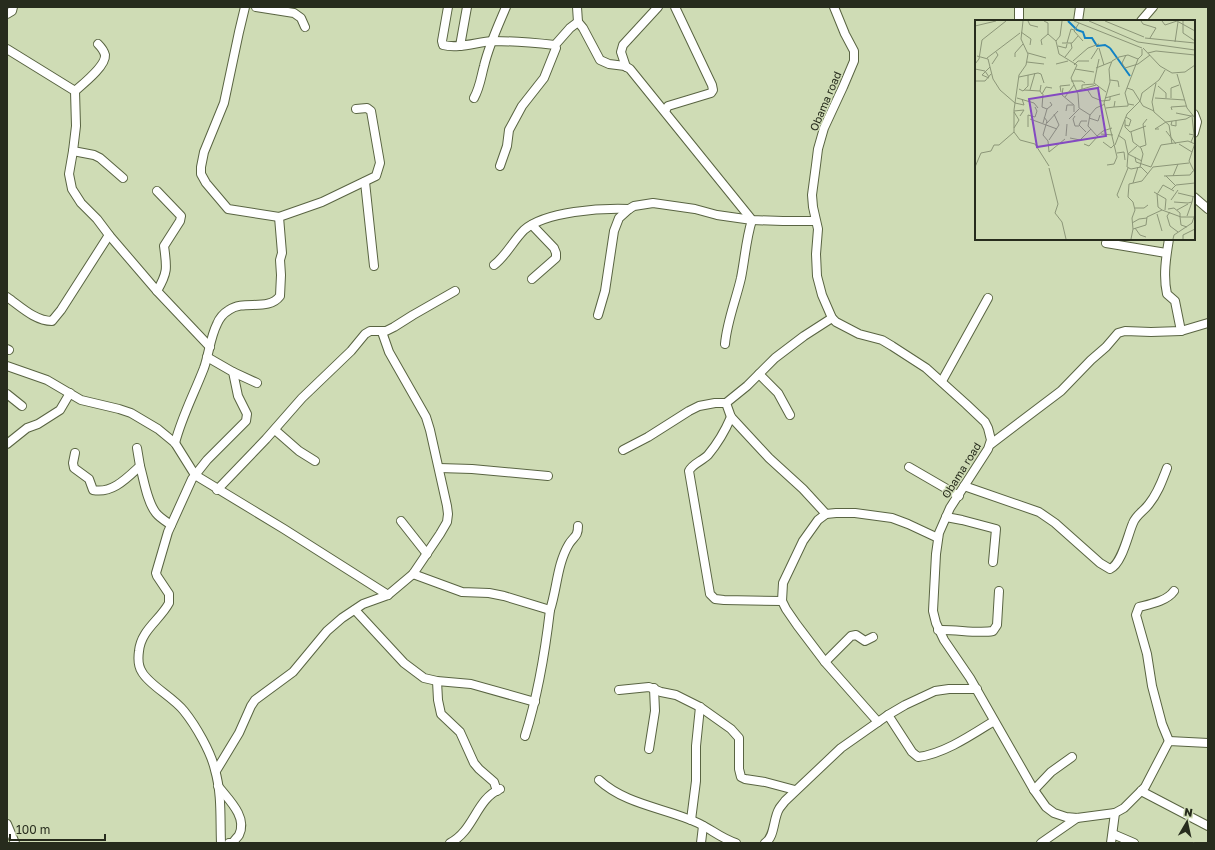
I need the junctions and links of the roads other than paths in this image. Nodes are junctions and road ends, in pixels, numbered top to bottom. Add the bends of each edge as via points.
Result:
1 (13, 7) edge
2 (245, 7) edge
3 (256, 7) edge
4 (448, 7) edge
5 (467, 7) edge
6 (506, 7) edge
7 (577, 7) edge
8 (658, 7) edge
9 (675, 7) edge
10 (834, 7) edge
11 (1018, 7) edge
12 (1080, 7) edge
13 (1153, 7) edge
14 (7, 14) edge
15 (1019, 20) edge
16 (1078, 20) edge
17 (1142, 20) edge
18 (578, 22) junction
19 (305, 27) dead end
20 (492, 41) junction
21 (98, 44) dead end
22 (556, 45) junction
23 (460, 46) junction
24 (7, 49) edge
25 (626, 67) junction
26 (75, 91) junction
27 (474, 98) dead end
28 (356, 109) dead end
29 (665, 111) junction
30 (1195, 117) edge
31 (1195, 129) edge
32 (73, 151) junction
33 (500, 166) dead end
34 (123, 178) dead end
35 (365, 182) junction
36 (157, 191) dead end
37 (1195, 198) edge
38 (629, 209) junction
39 (1208, 209) edge
40 (279, 216) junction
41 (752, 220) junction
42 (815, 221) junction
43 (532, 225) junction
44 (109, 235) junction
45 (1169, 240) edge
46 (1106, 243) dead end
47 (1166, 253) junction
48 (494, 265) dead end
49 (374, 266) dead end
50 (532, 279) dead end
51 (455, 290) dead end
52 (156, 291) junction
53 (7, 297) edge
54 (988, 298) dead end
55 (598, 315) dead end
56 (832, 318) junction
57 (1208, 322) edge
58 (1181, 331) junction
59 (382, 332) junction
60 (725, 344) dead end
61 (210, 347) junction
62 (207, 357) junction
63 (7, 366) edge
64 (233, 372) junction
65 (759, 374) junction
66 (942, 381) junction
67 (257, 383) dead end
68 (70, 393) junction
69 (7, 394) edge
70 (726, 403) junction
71 (22, 406) dead end
72 (790, 415) dead end
73 (732, 417) junction
74 (274, 430) junction
75 (7, 443) edge
76 (176, 443) junction
77 (991, 444) junction
78 (137, 448) dead end
79 (623, 450) dead end
80 (75, 454) dead end
81 (314, 461) dead end
82 (140, 466) junction
83 (909, 467) dead end
84 (439, 468) junction
85 (1167, 468) dead end
86 (195, 475) junction
87 (548, 476) dead end
88 (964, 486) junction
89 (217, 490) junction
90 (959, 496) junction
91 (826, 514) junction
92 (946, 517) junction
93 (401, 521) dead end
94 (171, 525) junction
95 (578, 526) dead end
96 (938, 538) junction
97 (428, 554) junction
98 (993, 562) dead end
99 (414, 574) junction
100 (999, 591) dead end
101 (1174, 591) dead end
102 (388, 595) junction
103 (782, 601) junction
104 (355, 610) junction
105 (550, 610) junction
106 (938, 630) junction
107 (873, 637) dead end
108 (825, 662) junction
109 (437, 681) junction
110 (654, 688) junction
111 (977, 689) junction
112 (619, 690) dead end
113 (535, 702) junction
114 (700, 708) junction
115 (888, 714) junction
116 (994, 721) junction
117 (878, 722) junction
118 (525, 736) dead end
119 (1169, 741) junction
120 (1208, 743) edge
121 (649, 749) dead end
122 (1072, 757) dead end
123 (216, 770) junction
124 (599, 780) dead end
125 (218, 786) junction
126 (795, 790) junction
127 (1034, 790) junction
128 (1141, 791) junction
129 (1115, 813) junction
130 (1077, 818) junction
131 (691, 820) junction
132 (7, 824) edge
133 (703, 826) junction
134 (1208, 826) edge
135 (1113, 834) junction
136 (16, 843) edge
137 (221, 843) edge
138 (229, 843) edge
139 (450, 843) edge
140 (701, 843) edge
141 (736, 843) edge
142 (766, 843) edge
143 (1041, 843) edge
144 (1112, 843) edge
145 (1134, 843) edge

1 - 14 street
2 - 40 street via 228,89 204,152 201,174 226,208
3 - 19 street via 294,13 301,18
4 - 23 street via 442,43
5 - 23 street
6 - 20 street
7 - 18 street
8 - 25 street via 623,46
9 - 29 street via 713,90 711,93 668,106
10 - 42 street, Obama road via 854,52 854,61 827,119 818,149 812,195
11 - 15 street
12 - 16 street
13 - 17 street
18 - 22 street
18 - 25 street via 600,60
20 - 22 street
20 - 23 street
20 - 27 street
21 - 26 street via 104,52 103,64
22 - 33 street via 544,78 522,106 510,130
24 - 26 street
25 - 29 street
26 - 32 street via 76,126
28 - 35 street via 367,108 371,111 380,163 376,176
29 - 41 street
30 - 31 street
32 - 34 street via 100,158
32 - 44 street via 69,174 72,189
35 - 40 street via 322,202
35 - 49 street
36 - 52 street via 181,218 164,246 166,271
37 - 39 street
38 - 41 street via 653,203
38 - 43 street via 608,208 561,214
38 - 55 street via 619,218 612,236 606,291
40 - 61 street via 282,253 280,296 274,302 228,310 217,323
41 - 42 street
41 - 60 street
42 - 56 street, Obama road via 818,229 817,276
43 - 48 street via 518,236
43 - 50 street via 556,252 556,258
44 - 52 street
44 - 53 street via 52,321 36,317
45 - 47 street
46 - 47 street
47 - 58 street via 1166,294 1175,301
51 - 59 street
52 - 61 street
54 - 66 street
56 - 65 street via 775,358
56 - 66 street, Obama road via 860,334 882,340
57 - 58 street
58 - 77 street via 1118,333 1061,391
59 - 74 street via 370,331 365,334
59 - 84 street via 389,352 426,417
61 - 62 street
62 - 64 street
62 - 76 street via 180,424
63 - 68 street via 47,380
64 - 67 street
64 - 86 street via 246,421
65 - 70 street
65 - 72 street via 778,393
66 - 77 street, Obama road via 985,422
68 - 75 street via 60,410 27,428
68 - 76 street via 81,400 131,413
69 - 71 street
70 - 73 street
70 - 79 street via 699,406
73 - 91 street
73 - 103 street via 720,440 689,471 710,594 713,598 724,600
74 - 81 street
74 - 89 street
76 - 86 street
77 - 88 street, Obama road
78 - 82 street
80 - 82 street via 73,466 89,479 94,490 120,484
82 - 94 street via 154,510
83 - 90 street
84 - 87 street
84 - 97 street via 448,514 447,522
85 - 88 street via 1149,505 1135,518 1119,558 1110,569 1039,512
86 - 89 street
86 - 94 street
88 - 90 street, Obama road
89 - 102 street
90 - 92 street, Obama road
91 - 96 street via 855,513 892,518
91 - 103 street via 818,520 798,549 783,583
92 - 96 street, Obama road
92 - 98 street via 996,529
93 - 97 street
94 - 123 street via 156,572 168,591 170,601 145,632 139,650 139,665 149,681 172,698 185,712
95 - 105 street via 578,533 564,554
96 - 106 street, Obama road via 933,604
97 - 99 street
99 - 102 street
99 - 105 street via 462,592 504,596
100 - 106 street via 997,625 994,631
101 - 119 street via 1154,603 1139,607 1136,615 1147,654 1152,686
102 - 104 street
103 - 108 street
104 - 109 street via 404,663 424,678
104 - 123 street via 327,631 293,672 255,700 239,733
105 - 113 street
106 - 111 street, Obama road
107 - 108 street via 865,641 851,636
108 - 117 street
109 - 113 street via 471,684
109 - 139 street via 441,714 460,732 474,763 499,790 484,801 459,838
110 - 112 street
110 - 114 street via 676,695
110 - 121 street via 655,711
111 - 115 street via 936,691
111 - 116 street, Obama road
113 - 118 street
114 - 126 street via 737,735 741,777
114 - 131 street
115 - 116 street via 912,752 918,757 947,747
115 - 117 street
116 - 127 street, Obama road
117 - 126 street via 841,748
119 - 120 street
119 - 128 street, Obama road
122 - 127 street via 1051,772
123 - 125 street
124 - 131 street via 613,791 635,801
125 - 137 street
125 - 138 street via 238,813 241,825 239,835
126 - 142 street via 778,810 771,837
127 - 130 street, Obama road via 1050,810 1066,818
128 - 129 street, Obama road
128 - 134 street
129 - 130 street, Obama road
129 - 135 street
130 - 143 street
131 - 133 street
132 - 136 street
133 - 140 street
133 - 141 street
135 - 144 street
135 - 145 street

